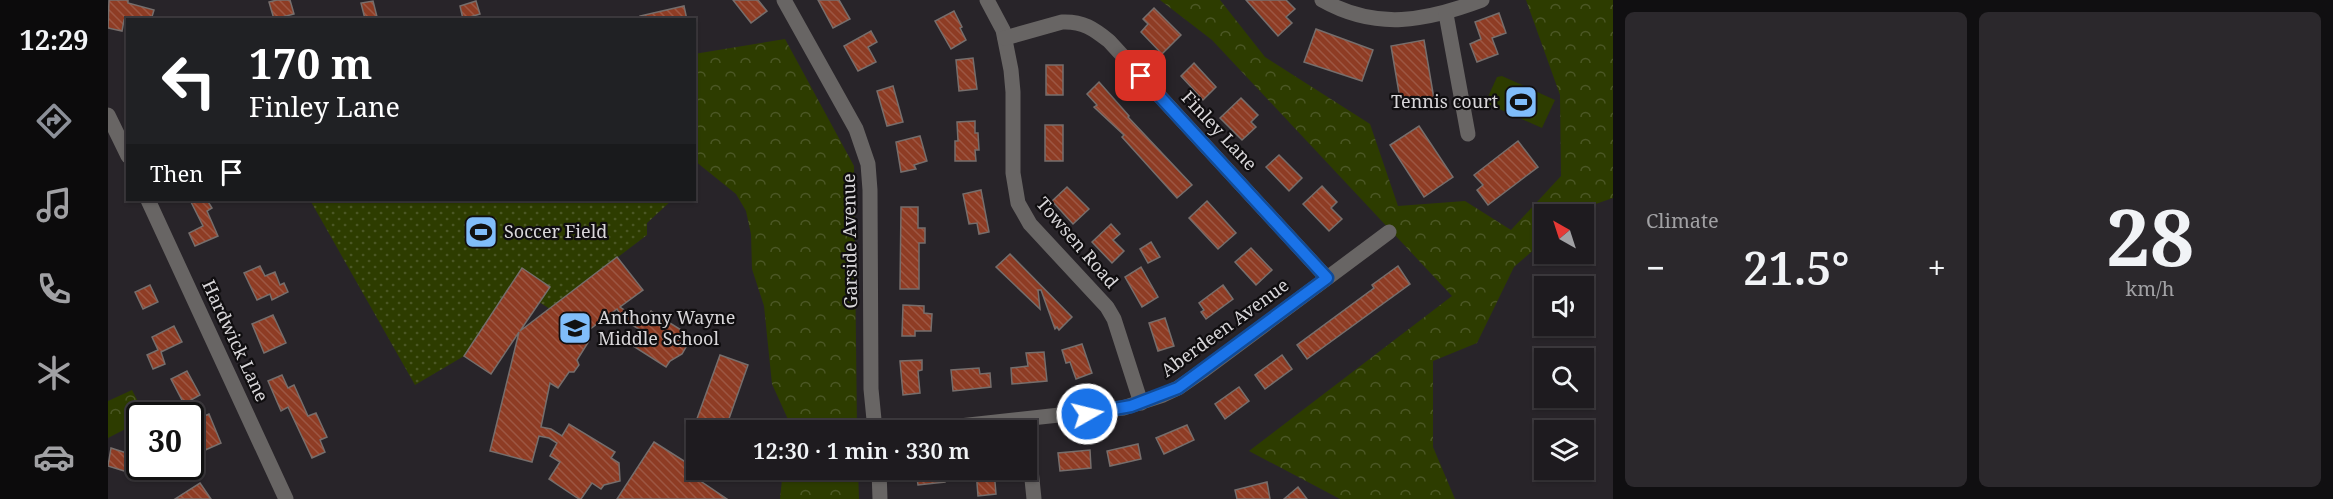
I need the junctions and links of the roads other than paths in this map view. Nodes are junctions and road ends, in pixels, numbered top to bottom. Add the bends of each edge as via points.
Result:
1 (784, 0) edge
2 (987, 0) edge
3 (1322, 0) edge
4 (1482, 0) edge
5 (1446, 14) junction
6 (1005, 38) junction
7 (108, 115) edge
8 (1468, 134) dead end
9 (126, 152) edge
10 (148, 201) edge
11 (1389, 232) dead end
12 (1327, 278) junction
13 (1141, 404) junction
14 (874, 420) edge
15 (1026, 420) edge
16 (879, 480) edge
17 (1032, 480) edge
18 (286, 499) edge
19 (880, 499) edge
20 (1034, 499) edge

1 - 14 street, Garside Avenue via 856,129 868,164
2 - 6 street, Towsen Road
3 - 5 street via 1365,18 1395,22
4 - 5 street
5 - 8 street
6 - 12 street, Finley Lane via 1062,21 1093,27
6 - 13 street, Towsen Road via 1013,92 1013,173 1018,203 1030,224 1107,308
7 - 9 street
10 - 18 street, Hardwick Lane
11 - 12 street, Aberdeen Avenue
12 - 13 street, Aberdeen Avenue via 1178,388
13 - 15 street, Aberdeen Avenue
16 - 19 street
17 - 20 street

